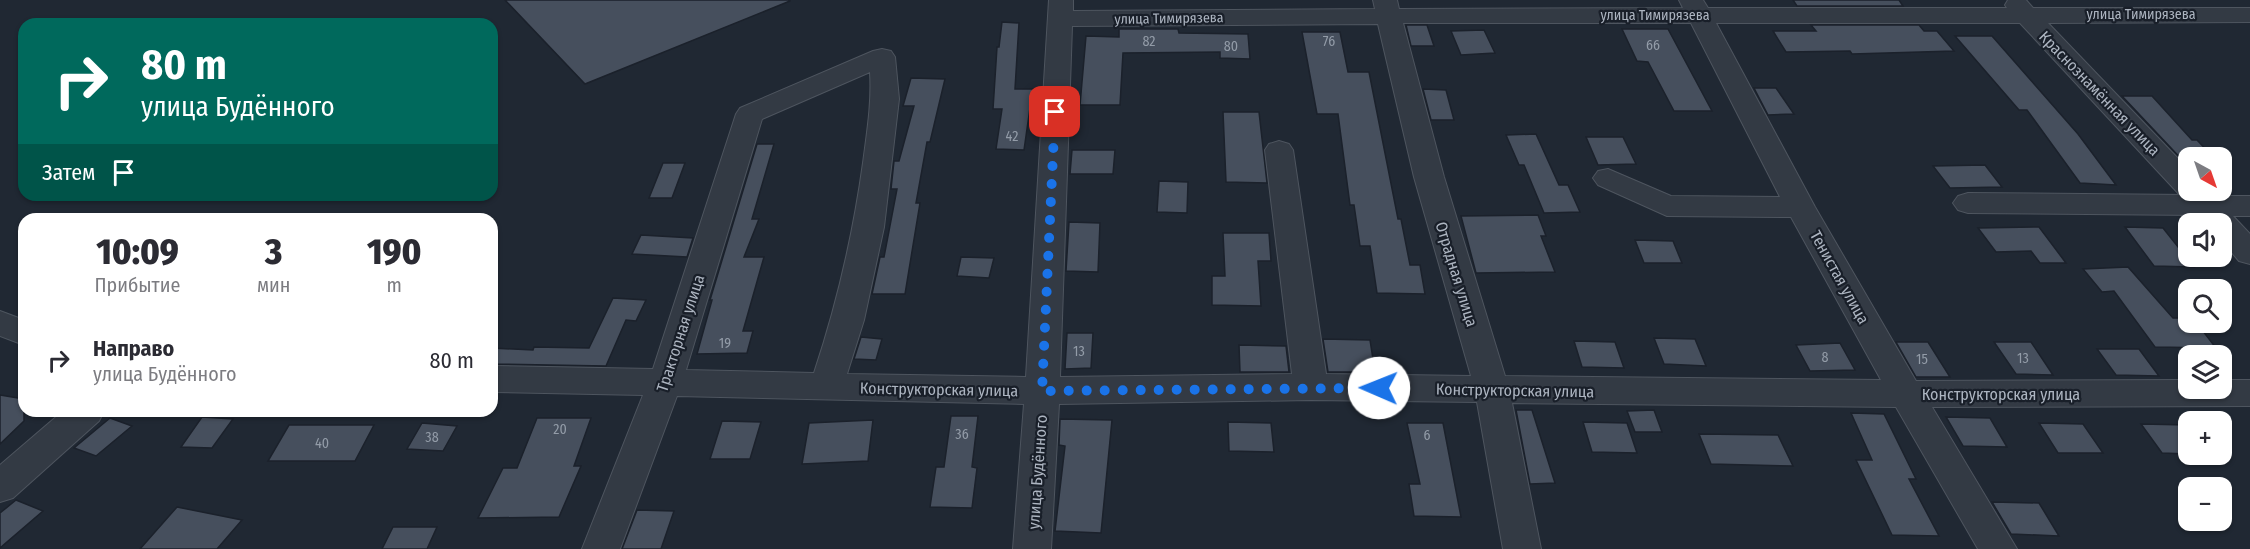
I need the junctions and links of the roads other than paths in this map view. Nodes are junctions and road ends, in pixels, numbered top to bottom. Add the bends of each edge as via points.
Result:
1 (1695, 7) edge
2 (2019, 7) edge
3 (1387, 8) edge
4 (1060, 10) edge
5 (2250, 15) edge
6 (1279, 150) dead end
7 (2178, 175) edge
8 (1608, 178) dead end
9 (2178, 195) edge
10 (2202, 201) edge
11 (2228, 201) edge
12 (1968, 203) dead end
13 (2250, 206) edge
14 (1800, 207) junction
15 (2250, 253) edge
16 (0, 323) edge
17 (18, 330) edge
18 (498, 380) edge
19 (666, 381) junction
20 (826, 387) junction
21 (1311, 387) junction
22 (1492, 389) junction
23 (1042, 391) junction
24 (2250, 393) edge
25 (1906, 394) junction
26 (80, 417) edge
27 (0, 487) edge
28 (602, 549) edge
29 (1032, 549) edge
30 (1522, 549) edge
31 (1998, 549) edge

1 - 2 street, улица Тимирязева
1 - 3 street, улица Тимирязева
1 - 14 street, Тенистая улица
2 - 5 street, улица Тимирязева
2 - 7 street, Краснознамённая улица
3 - 4 street, улица Тимирязева
3 - 22 street, Отрадная улица via 1429,177
4 - 23 street, улица Будённого
6 - 21 street
8 - 14 street via 1667,206
9 - 12 street
10 - 15 street, Краснознамённая улица
11 - 13 street
14 - 25 street, Тенистая улица
16 - 17 street
18 - 19 street, Конструкторская улица
19 - 20 street, Конструкторская улица
19 - 20 street, Тракторная улица via 750,114 882,57 885,99 869,226 848,320
19 - 28 street, Тракторная улица
20 - 23 street, Конструкторская улица
21 - 22 street, Конструкторская улица
21 - 23 street, Конструкторская улица
22 - 25 street, Конструкторская улица
22 - 30 street, Отрадная улица
23 - 29 street, улица Будённого
24 - 25 street, Конструкторская улица
25 - 31 street, Тенистая улица
26 - 27 street

